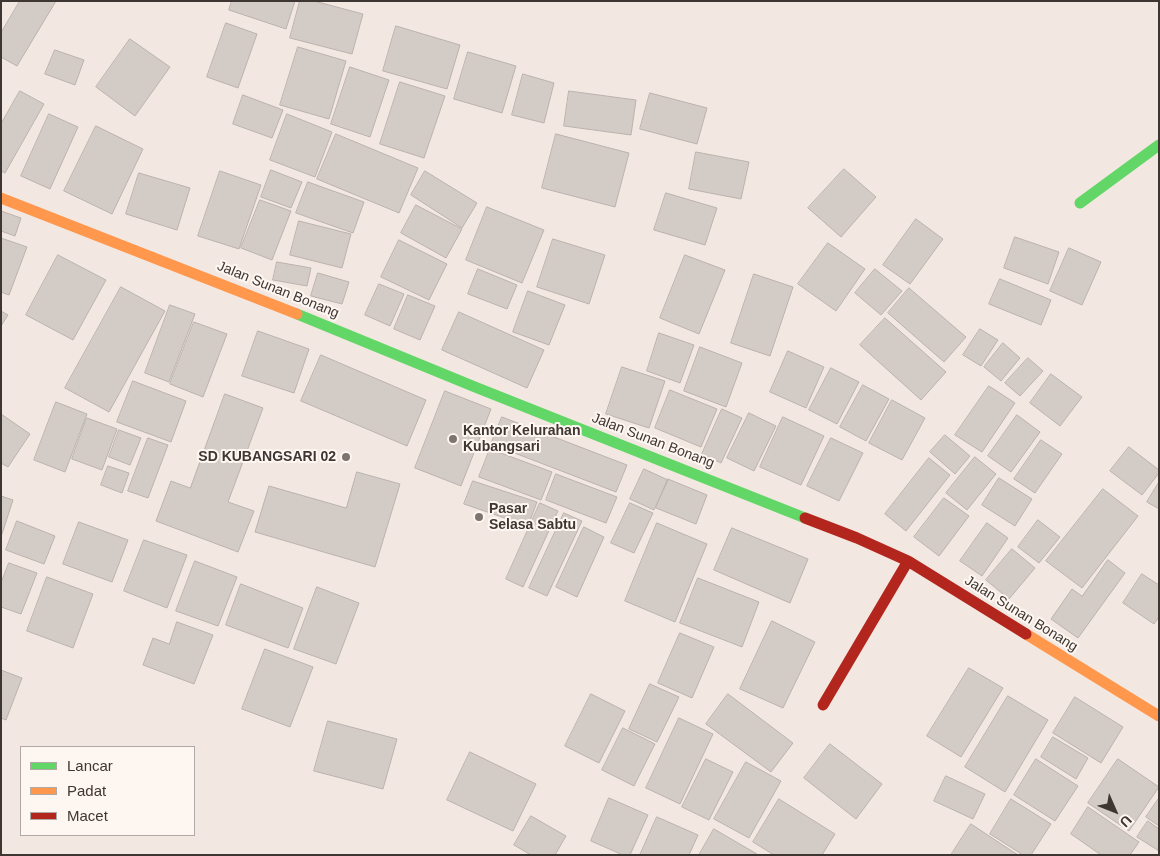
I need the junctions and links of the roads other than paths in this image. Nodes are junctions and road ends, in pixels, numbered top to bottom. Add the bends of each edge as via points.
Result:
1 (1159, 146) edge
2 (1, 198) edge
3 (1080, 202) dead end
4 (908, 561) junction
5 (823, 705) dead end
6 (1159, 716) edge

1 - 3 street
2 - 4 street, Jalan Sunan Bonang via 239,290
4 - 5 street
4 - 6 street, Jalan Sunan Bonang

